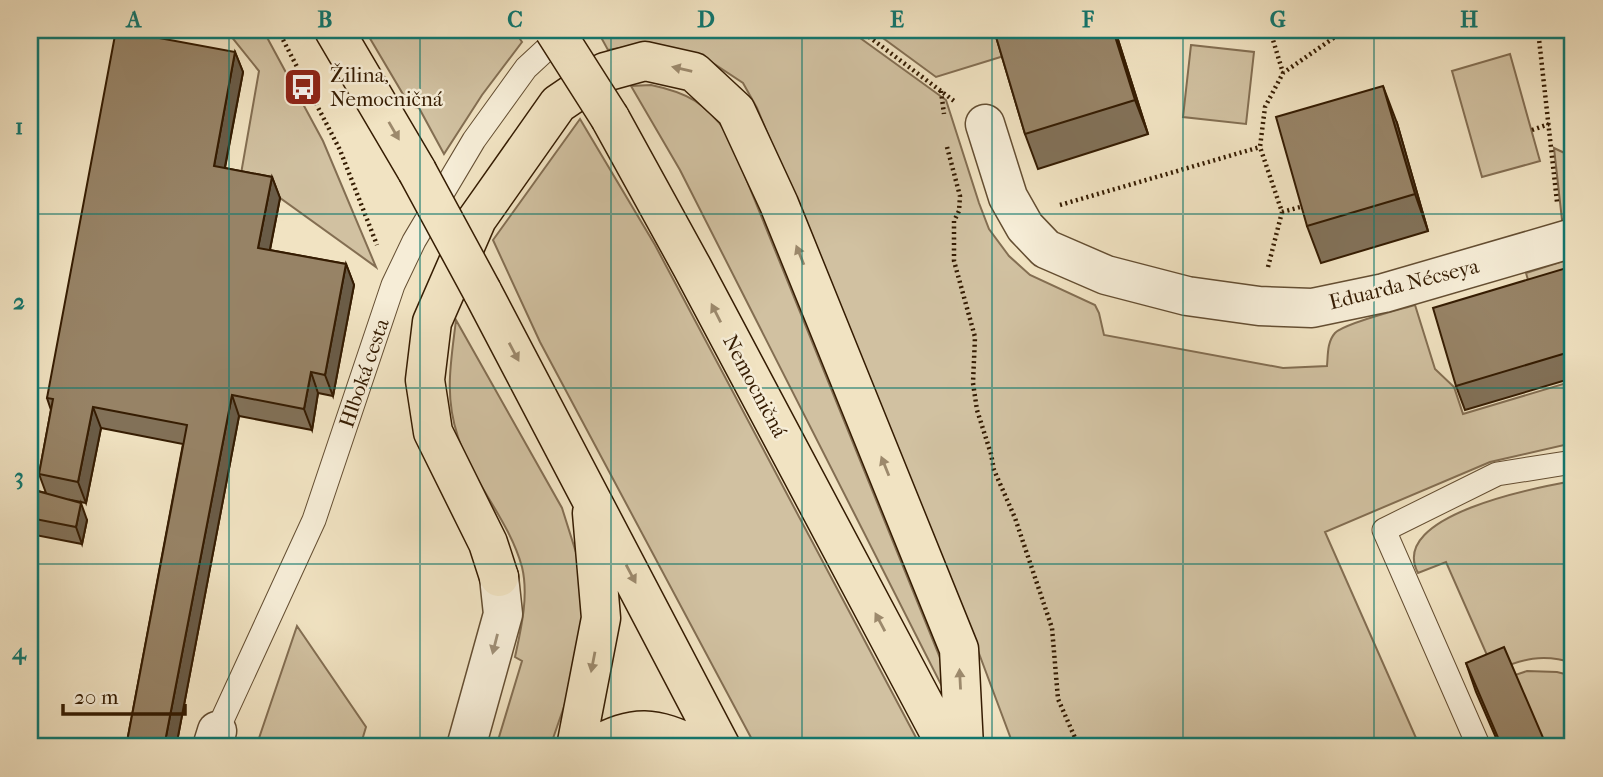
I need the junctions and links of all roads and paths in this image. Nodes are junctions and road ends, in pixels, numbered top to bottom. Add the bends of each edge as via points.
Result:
1 (278, 30) edge
2 (334, 30) edge
3 (554, 30) edge
4 (567, 30) edge
5 (860, 30) edge
6 (1270, 30) edge
7 (1345, 30) edge
8 (1538, 30) edge
9 (1283, 73) junction
10 (941, 91) junction
11 (944, 115) dead end
12 (985, 124) joint
13 (1549, 124) junction
14 (1532, 130) dead end
15 (947, 142) dead end
16 (1261, 147) junction
17 (1304, 206) edge
18 (1282, 212) junction
19 (1025, 227) junction
20 (1567, 240) edge
21 (393, 285) junction
22 (1259, 306) junction
23 (1573, 462) edge
24 (591, 497) junction
25 (499, 577) joint
26 (214, 739) edge
27 (466, 747) edge
28 (576, 747) edge
29 (593, 747) edge
30 (697, 747) edge
31 (721, 747) edge
32 (947, 747) edge
33 (964, 747) edge
34 (1079, 747) edge
35 (1479, 747) edge

1 - 21 path via 340,150
2 -> 24 main road, bridge via 417,171
32 -> 3 main road, Nemocničná, bridge via 692,267 610,118
4 - 21 lane, Hlboká cesta via 526,68 474,140
5 - 10 path
6 - 9 path
7 - 9 path
8 - 13 path
9 - 16 path via 1265,107
10 - 11 path
10 - 12 path
12 - 19 street, Eduarda Nécseya via 1008,197
13 - 14 path
13 - 20 path
15 - 34 path via 960,196 960,211 954,221 954,261 975,337 977,410 1052,628 1058,699
16 - 18 path
16 - 19 path via 1062,204
17 - 18 path
18 - 22 path
19 - 22 street, Eduarda Nécseya via 1046,249 1106,275 1187,296
20 - 22 street, Eduarda Nécseya via 1384,293 1312,308
21 - 26 lane, Hlboká cesta via 314,520
23 - 35 lane via 1497,474 1384,530
24 -> 28 main road via 601,618
24 -> 31 main road
25 -> 27 street via 503,614
33 -> 25 main road via 959,649 779,204 736,111 695,72 645,61 605,72 558,104 477,219 432,322 425,380 433,432 488,543
29 - 30 main road via 643,729

